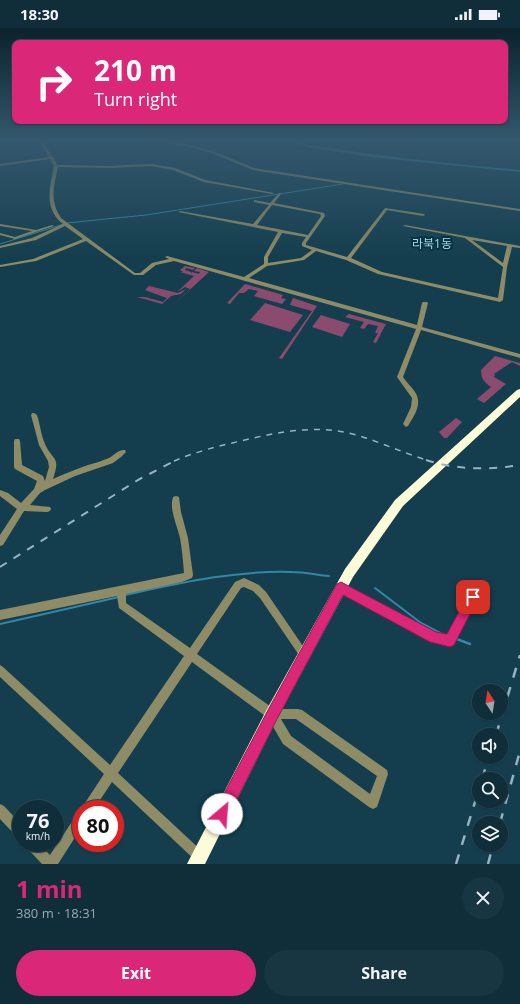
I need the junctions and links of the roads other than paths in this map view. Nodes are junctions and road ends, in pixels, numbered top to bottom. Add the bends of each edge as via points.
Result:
1 (53, 180) edge
2 (202, 180) edge
3 (324, 180) edge
4 (272, 193) dead end
5 (279, 194) dead end
6 (255, 201) dead end
7 (271, 204) junction
8 (520, 210) edge
9 (180, 212) dead end
10 (423, 215) dead end
11 (65, 223) junction
12 (0, 226) edge
13 (254, 226) junction
14 (405, 226) dead end
15 (39, 230) junction
16 (281, 231) junction
17 (0, 234) edge
18 (308, 236) junction
19 (466, 237) junction
20 (87, 239) junction
21 (510, 245) junction
22 (520, 247) edge
23 (0, 248) edge
24 (316, 249) junction
25 (167, 257) dead end
26 (176, 259) junction
27 (348, 259) junction
28 (266, 265) junction
29 (0, 266) edge
30 (505, 267) junction
31 (245, 279) junction
32 (425, 303) dead end
33 (419, 328) junction
34 (520, 356) edge
35 (520, 392) edge
36 (34, 414) dead end
37 (406, 424) dead end
38 (17, 441) dead end
39 (122, 452) dead end
40 (47, 485) junction
41 (37, 491) junction
42 (0, 493) edge
43 (176, 499) dead end
44 (22, 508) junction
45 (47, 509) dead end
46 (0, 542) edge
47 (341, 588) junction
48 (122, 597) junction
49 (473, 597) dead end
50 (0, 615) edge
51 (190, 655) junction
52 (304, 655) junction
53 (0, 670) edge
54 (272, 714) junction
55 (110, 773) junction
56 (93, 800) edge
57 (0, 810) edge
58 (12, 823) edge
59 (72, 831) edge
60 (39, 852) edge
61 (198, 860) edge
62 (50, 864) edge

1 - 11 street via 50,197 57,216
2 - 4 street
3 - 8 street
5 - 7 street
6 - 7 street
7 - 13 street
7 - 18 street via 323,214
9 - 13 street
10 - 27 street via 386,209
11 - 15 street
11 - 20 street
11 - 23 street via 33,240
12 - 15 street
13 - 16 street
14 - 19 street
15 - 17 street via 15,238
16 - 18 street
16 - 28 street via 266,257
18 - 24 street via 304,246
19 - 21 street
19 - 30 street
20 - 26 street via 134,274 141,274 154,264
20 - 29 street via 34,260
21 - 22 street
21 - 30 street
24 - 27 street
24 - 28 street via 302,259
25 - 26 street
26 - 31 street
27 - 30 street via 380,273 500,300
28 - 31 street
31 - 33 street
32 - 33 street
33 - 34 street
33 - 37 street via 400,377 416,398 416,404
35 - 47 highway via 399,503
36 - 40 street via 42,445 52,460 53,467
38 - 41 street via 18,466 40,478
39 - 40 street via 115,458
40 - 41 street
41 - 44 street
42 - 44 street
43 - 48 street via 189,575
44 - 45 street
44 - 46 street
47 - 49 street via 434,638 452,638
47 - 52 highway
48 - 50 street
48 - 51 street
51 - 52 street via 238,585 244,582 263,595
51 - 54 street
51 - 55 street
52 - 54 highway
53 - 55 street
54 - 54 street via 287,740 373,804 383,774 298,714
54 - 61 highway
55 - 56 street
55 - 61 street
57 - 58 street
59 - 62 street
60 - 62 street

